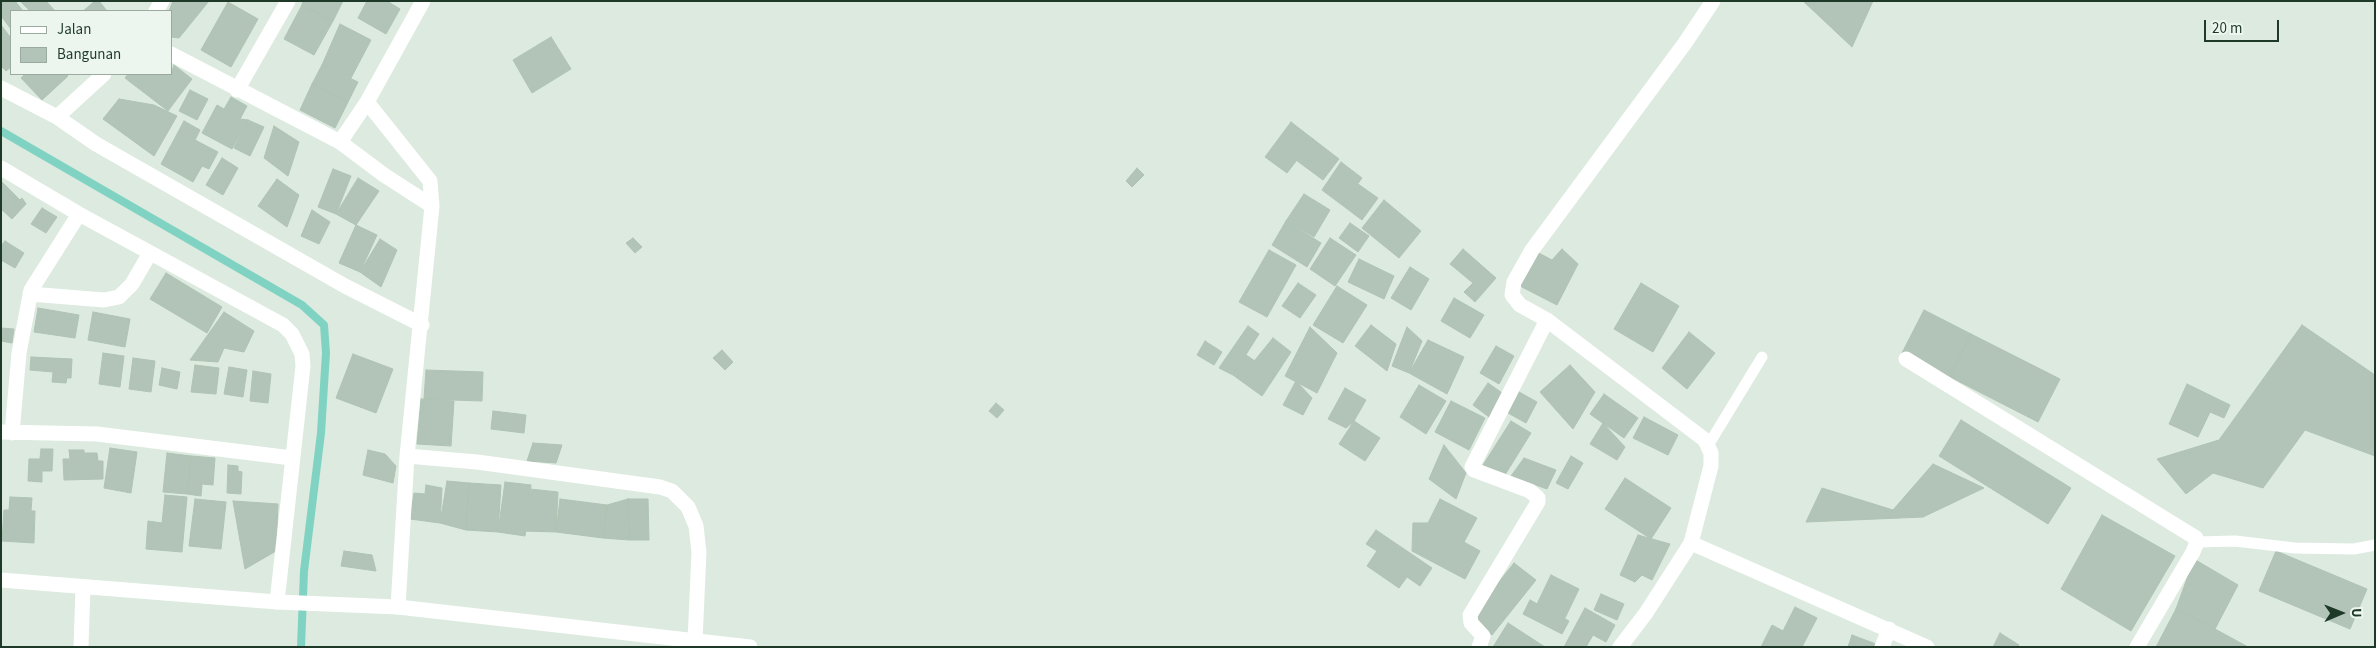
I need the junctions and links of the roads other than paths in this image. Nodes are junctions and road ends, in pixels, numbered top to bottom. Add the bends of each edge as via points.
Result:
1 (288, 1) edge
2 (424, 1) edge
3 (1713, 1) edge
4 (172, 55) edge
5 (103, 75) edge
6 (1, 88) edge
7 (237, 90) junction
8 (367, 102) junction
9 (58, 118) junction
10 (340, 142) junction
11 (1, 168) edge
12 (432, 206) junction
13 (79, 214) junction
14 (150, 253) junction
15 (30, 294) junction
16 (1546, 320) junction
17 (422, 325) junction
18 (1762, 358) dead end
19 (1906, 359) dead end
20 (7, 433) edge
21 (1707, 444) junction
22 (407, 456) junction
23 (292, 458) junction
24 (2197, 542) junction
25 (1691, 543) junction
26 (2375, 545) edge
27 (1, 580) edge
28 (83, 587) junction
29 (277, 602) junction
30 (398, 607) junction
31 (1889, 629) junction
32 (695, 641) junction
33 (81, 647) edge
34 (750, 647) edge
35 (1479, 647) edge
36 (1620, 647) edge
37 (1882, 647) edge
38 (1927, 647) edge
39 (2137, 647) edge

1 - 7 street
2 - 8 street
3 - 16 street via 1532,250 1514,282 1512,295 1520,305
4 - 7 street
5 - 9 street
6 - 9 street
7 - 10 street
8 - 10 street
8 - 12 street via 430,181
9 - 17 street via 96,144 345,286
10 - 12 street
11 - 13 street
12 - 17 street
13 - 14 street
13 - 15 street via 49,258
14 - 15 street via 132,284 119,296 104,300
14 - 23 street via 292,334 302,354 302,366
15 - 20 street
16 - 21 street via 1698,433
16 - 35 street via 1472,467 1530,491 1538,498 1470,615 1471,623 1483,636
17 - 22 street
18 - 21 lane
19 - 24 street via 2196,538
20 - 23 street via 97,434
21 - 25 street via 1711,466
22 - 30 street
22 - 32 street via 477,462 672,491 688,507 696,526 699,552
23 - 29 street
24 - 26 lane via 2235,541 2295,548 2354,549
24 - 39 street
25 - 31 street
25 - 36 street
27 - 28 street
28 - 29 street
28 - 33 street
29 - 30 street
30 - 32 street
31 - 37 street
31 - 38 street
32 - 34 street

